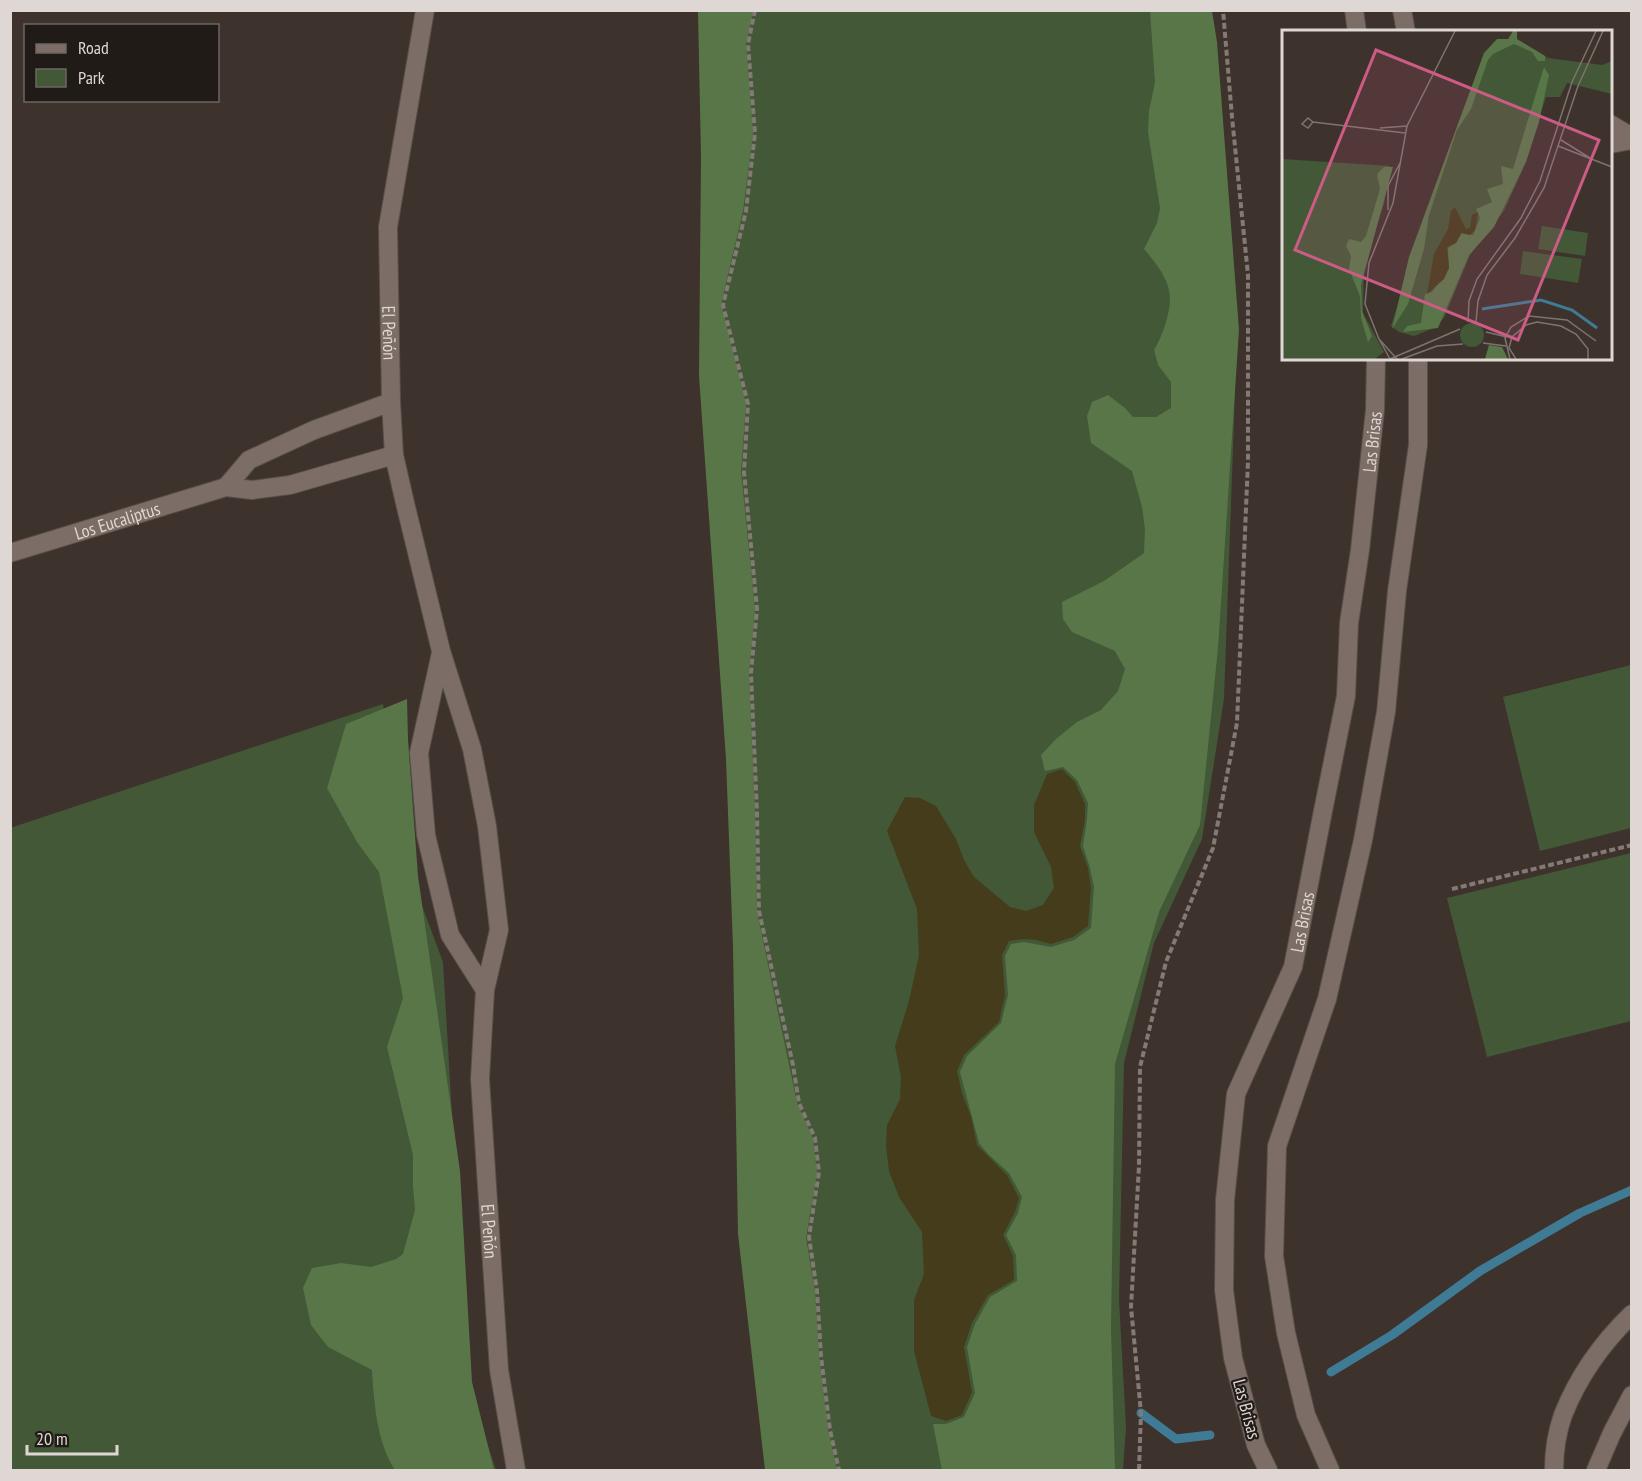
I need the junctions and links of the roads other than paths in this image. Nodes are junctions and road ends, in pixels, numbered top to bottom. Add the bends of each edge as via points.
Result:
1 (425, 10) edge
2 (1354, 10) edge
3 (1402, 10) edge
4 (1358, 30) edge
5 (1406, 30) edge
6 (1612, 125) edge
7 (1632, 139) edge
8 (1612, 144) edge
9 (1376, 360) edge
10 (1418, 360) edge
11 (391, 402) junction
12 (394, 455) junction
13 (226, 487) junction
14 (10, 553) edge
15 (441, 651) junction
16 (485, 990) junction
17 (1632, 1314) edge
18 (1632, 1395) edge
19 (516, 1470) edge
20 (1268, 1470) edge
21 (1330, 1470) edge
22 (1554, 1470) edge
23 (1596, 1470) edge

1 - 11 street, El Peñón via 388,227
2 - 4 street
3 - 5 street
6 - 7 street
7 - 8 street
9 - 20 street, Las Brisas via 1375,410 1349,623 1347,696 1293,967 1236,1094 1225,1200 1224,1290 1233,1358 1256,1445
10 - 21 street via 1418,445 1397,591 1386,712 1363,840 1327,999 1277,1146 1274,1256 1306,1415
11 - 12 street, El Peñón
11 - 13 street via 314,430 249,460
12 - 13 street, Los Eucaliptus via 290,485 252,490
12 - 15 street, El Peñón
13 - 14 street, Los Eucaliptus
15 - 16 street, El Peñón via 472,749 487,826 499,930
15 - 16 street, El Peñón via 419,753 426,835 450,935
16 - 19 street, El Peñón via 480,1078 497,1346
17 - 22 street via 1612,1334 1584,1374 1563,1416
18 - 23 street

